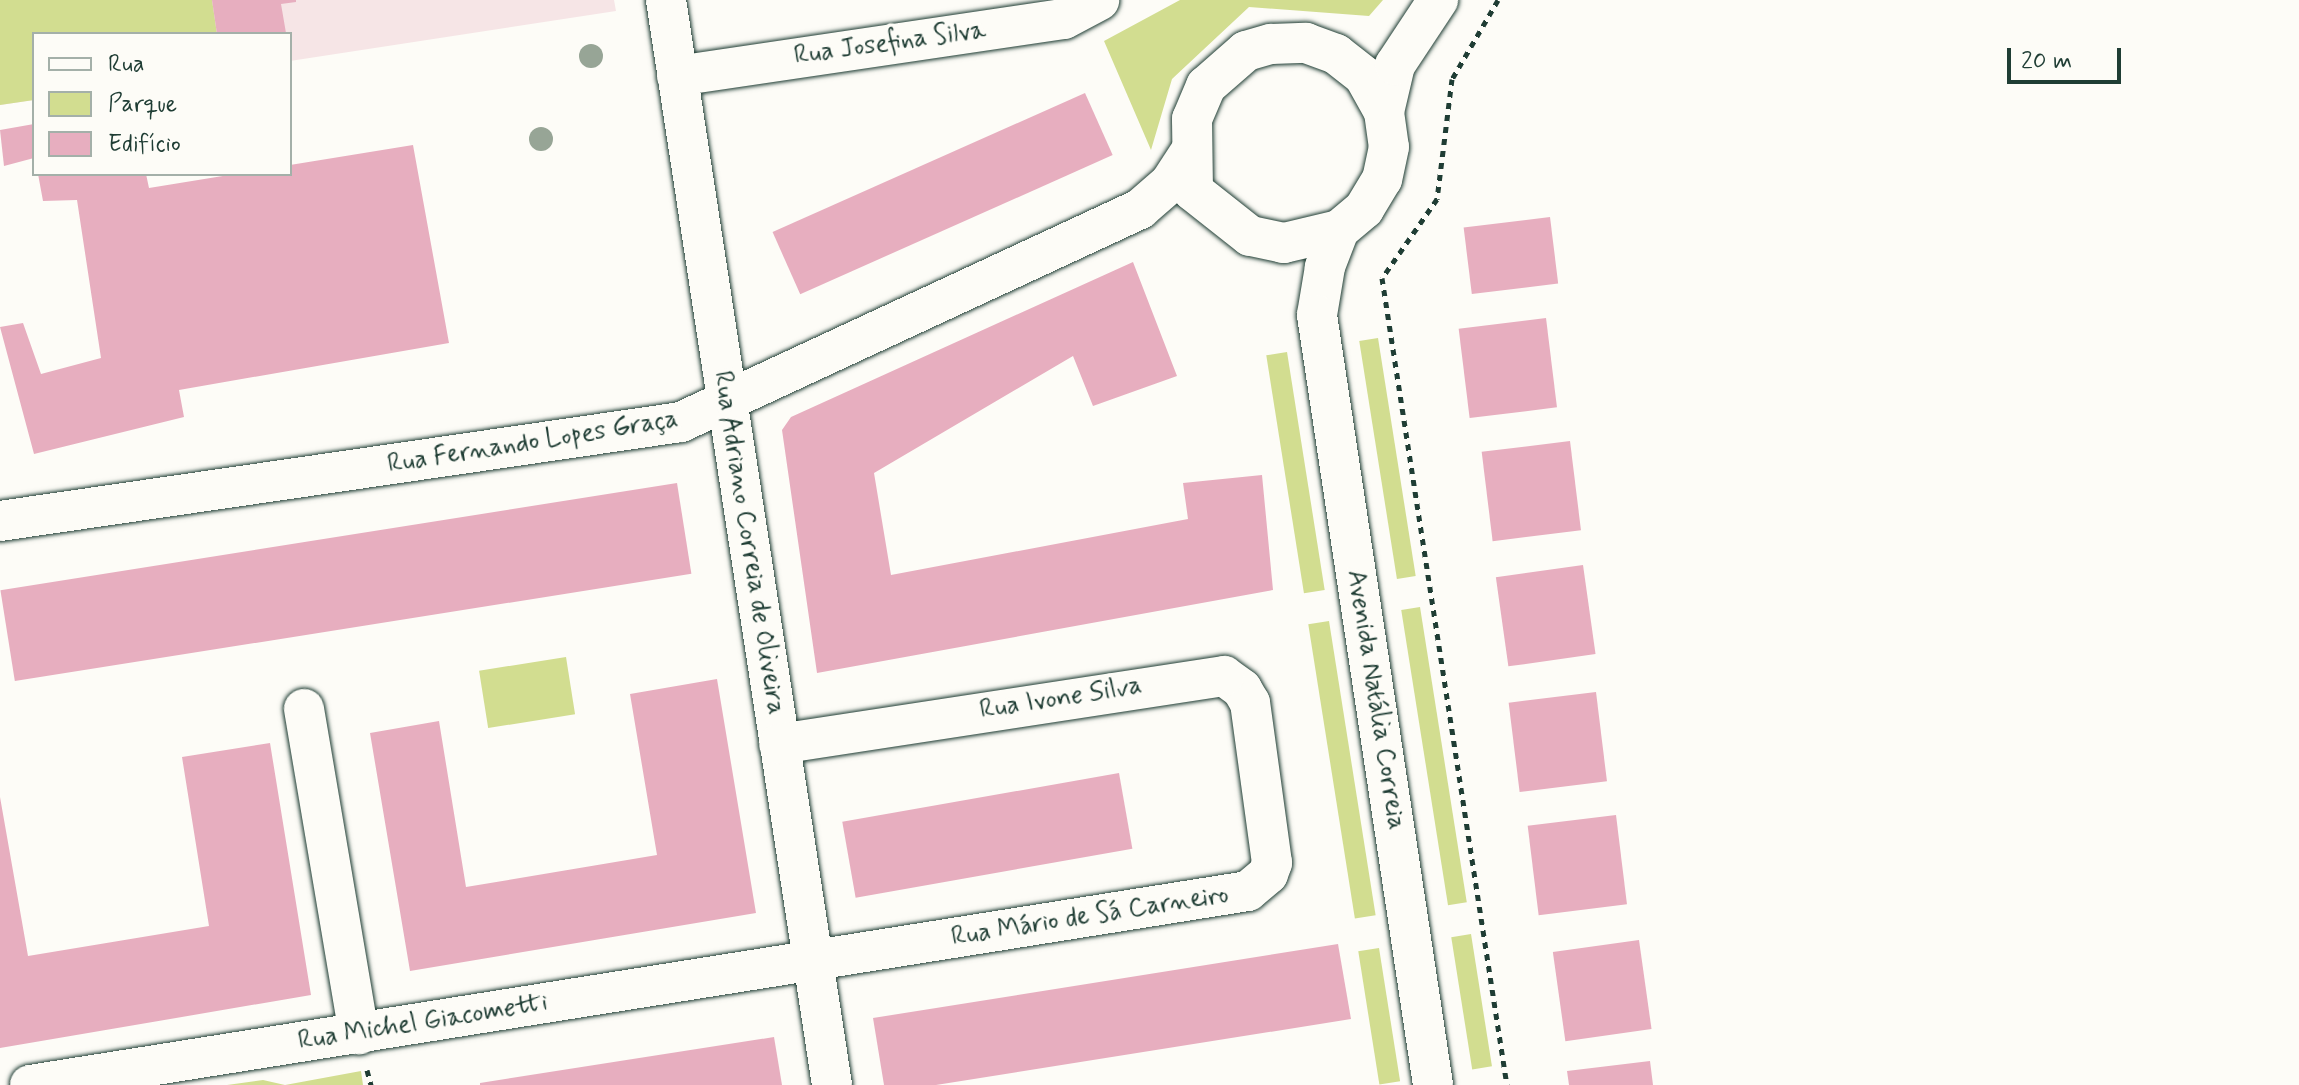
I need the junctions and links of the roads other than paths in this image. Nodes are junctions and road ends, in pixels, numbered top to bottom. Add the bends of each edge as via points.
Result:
1 (666, 0) edge
2 (1099, 0) edge
3 (1429, 11) edge
4 (1336, 54) junction
5 (677, 76) junction
6 (1384, 112) junction
7 (1189, 154) junction
8 (1140, 209) junction
9 (1237, 227) junction
10 (1339, 230) junction
11 (1317, 315) junction
12 (725, 406) junction
13 (0, 521) edge
14 (304, 709) dead end
15 (779, 744) junction
16 (1263, 784) joint
17 (815, 962) junction
18 (359, 1034) junction
19 (30, 1085) edge
20 (832, 1085) edge
21 (1433, 1085) edge

1 - 5 street, Rua Adriano Correia de Oliveira
2 - 5 street, Rua Josefina Silva via 1064,19
3 - 4 street via 1376,48
3 - 6 street via 1395,65
4 - 6 street via 1364,76
4 - 7 street via 1306,43 1246,51 1206,86 1192,119
5 - 12 street, Rua Adriano Correia de Oliveira
6 - 10 street via 1389,147 1382,179 1364,209
7 - 8 street, Rua Fernando Lopes Graça via 1170,183
7 - 9 street via 1193,191
8 - 9 street
8 - 12 street, Rua Fernando Lopes Graça
9 - 10 street via 1306,242
9 - 11 street, Avenida Natália Correia via 1292,271
10 - 11 street, Avenida Natália Correia via 1325,267
11 - 21 street, Avenida Natália Correia
12 - 13 street, Rua Fernando Lopes Graça via 681,422
12 - 15 street, Rua Adriano Correia de Oliveira
14 - 18 street
15 - 16 street, Rua Ivone Silva via 1212,675 1234,681 1250,703
15 - 17 street, Rua Adriano Correia de Oliveira
16 - 17 street, Rua Mário de Sá Carneiro via 1272,863 1268,874 1248,891
17 - 18 street, Rua Michel Giacometti
17 - 20 street, Rua Adriano Correia de Oliveira
18 - 19 street, Rua Michel Giacometti

